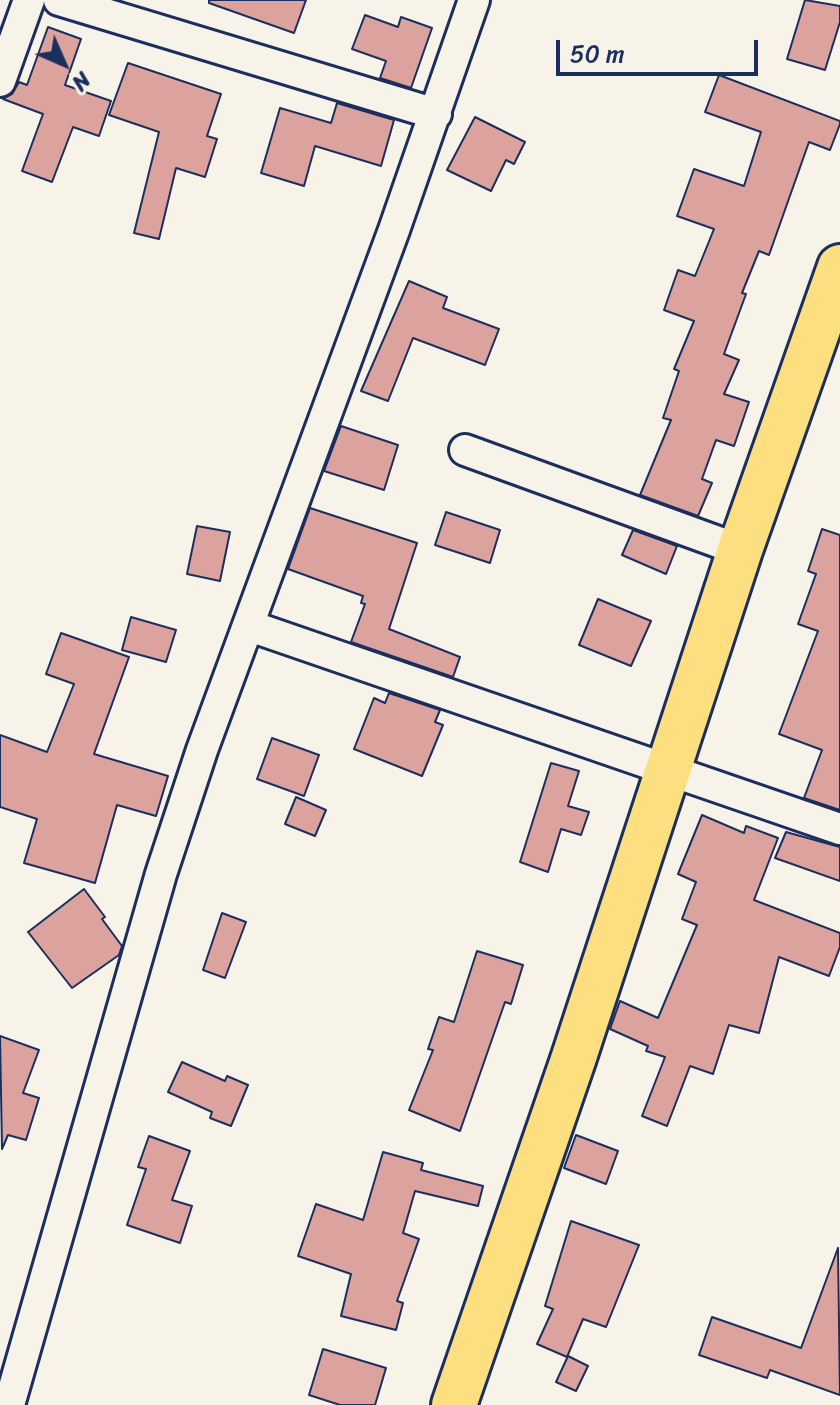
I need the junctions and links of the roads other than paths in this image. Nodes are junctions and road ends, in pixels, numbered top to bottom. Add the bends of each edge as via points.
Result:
1 (29, 0) edge
2 (59, 0) edge
3 (474, 0) edge
4 (0, 81) edge
5 (436, 114) junction
6 (840, 267) edge
7 (465, 450) dead end
8 (740, 550) junction
9 (250, 626) junction
10 (667, 771) junction
11 (840, 829) edge
12 (9, 1405) edge
13 (454, 1405) edge

1 - 4 street
2 - 5 street
3 - 5 street
5 - 9 street
6 - 8 highway
7 - 8 street
8 - 10 highway
9 - 10 street
9 - 12 street via 161,874
10 - 11 street
10 - 13 highway

